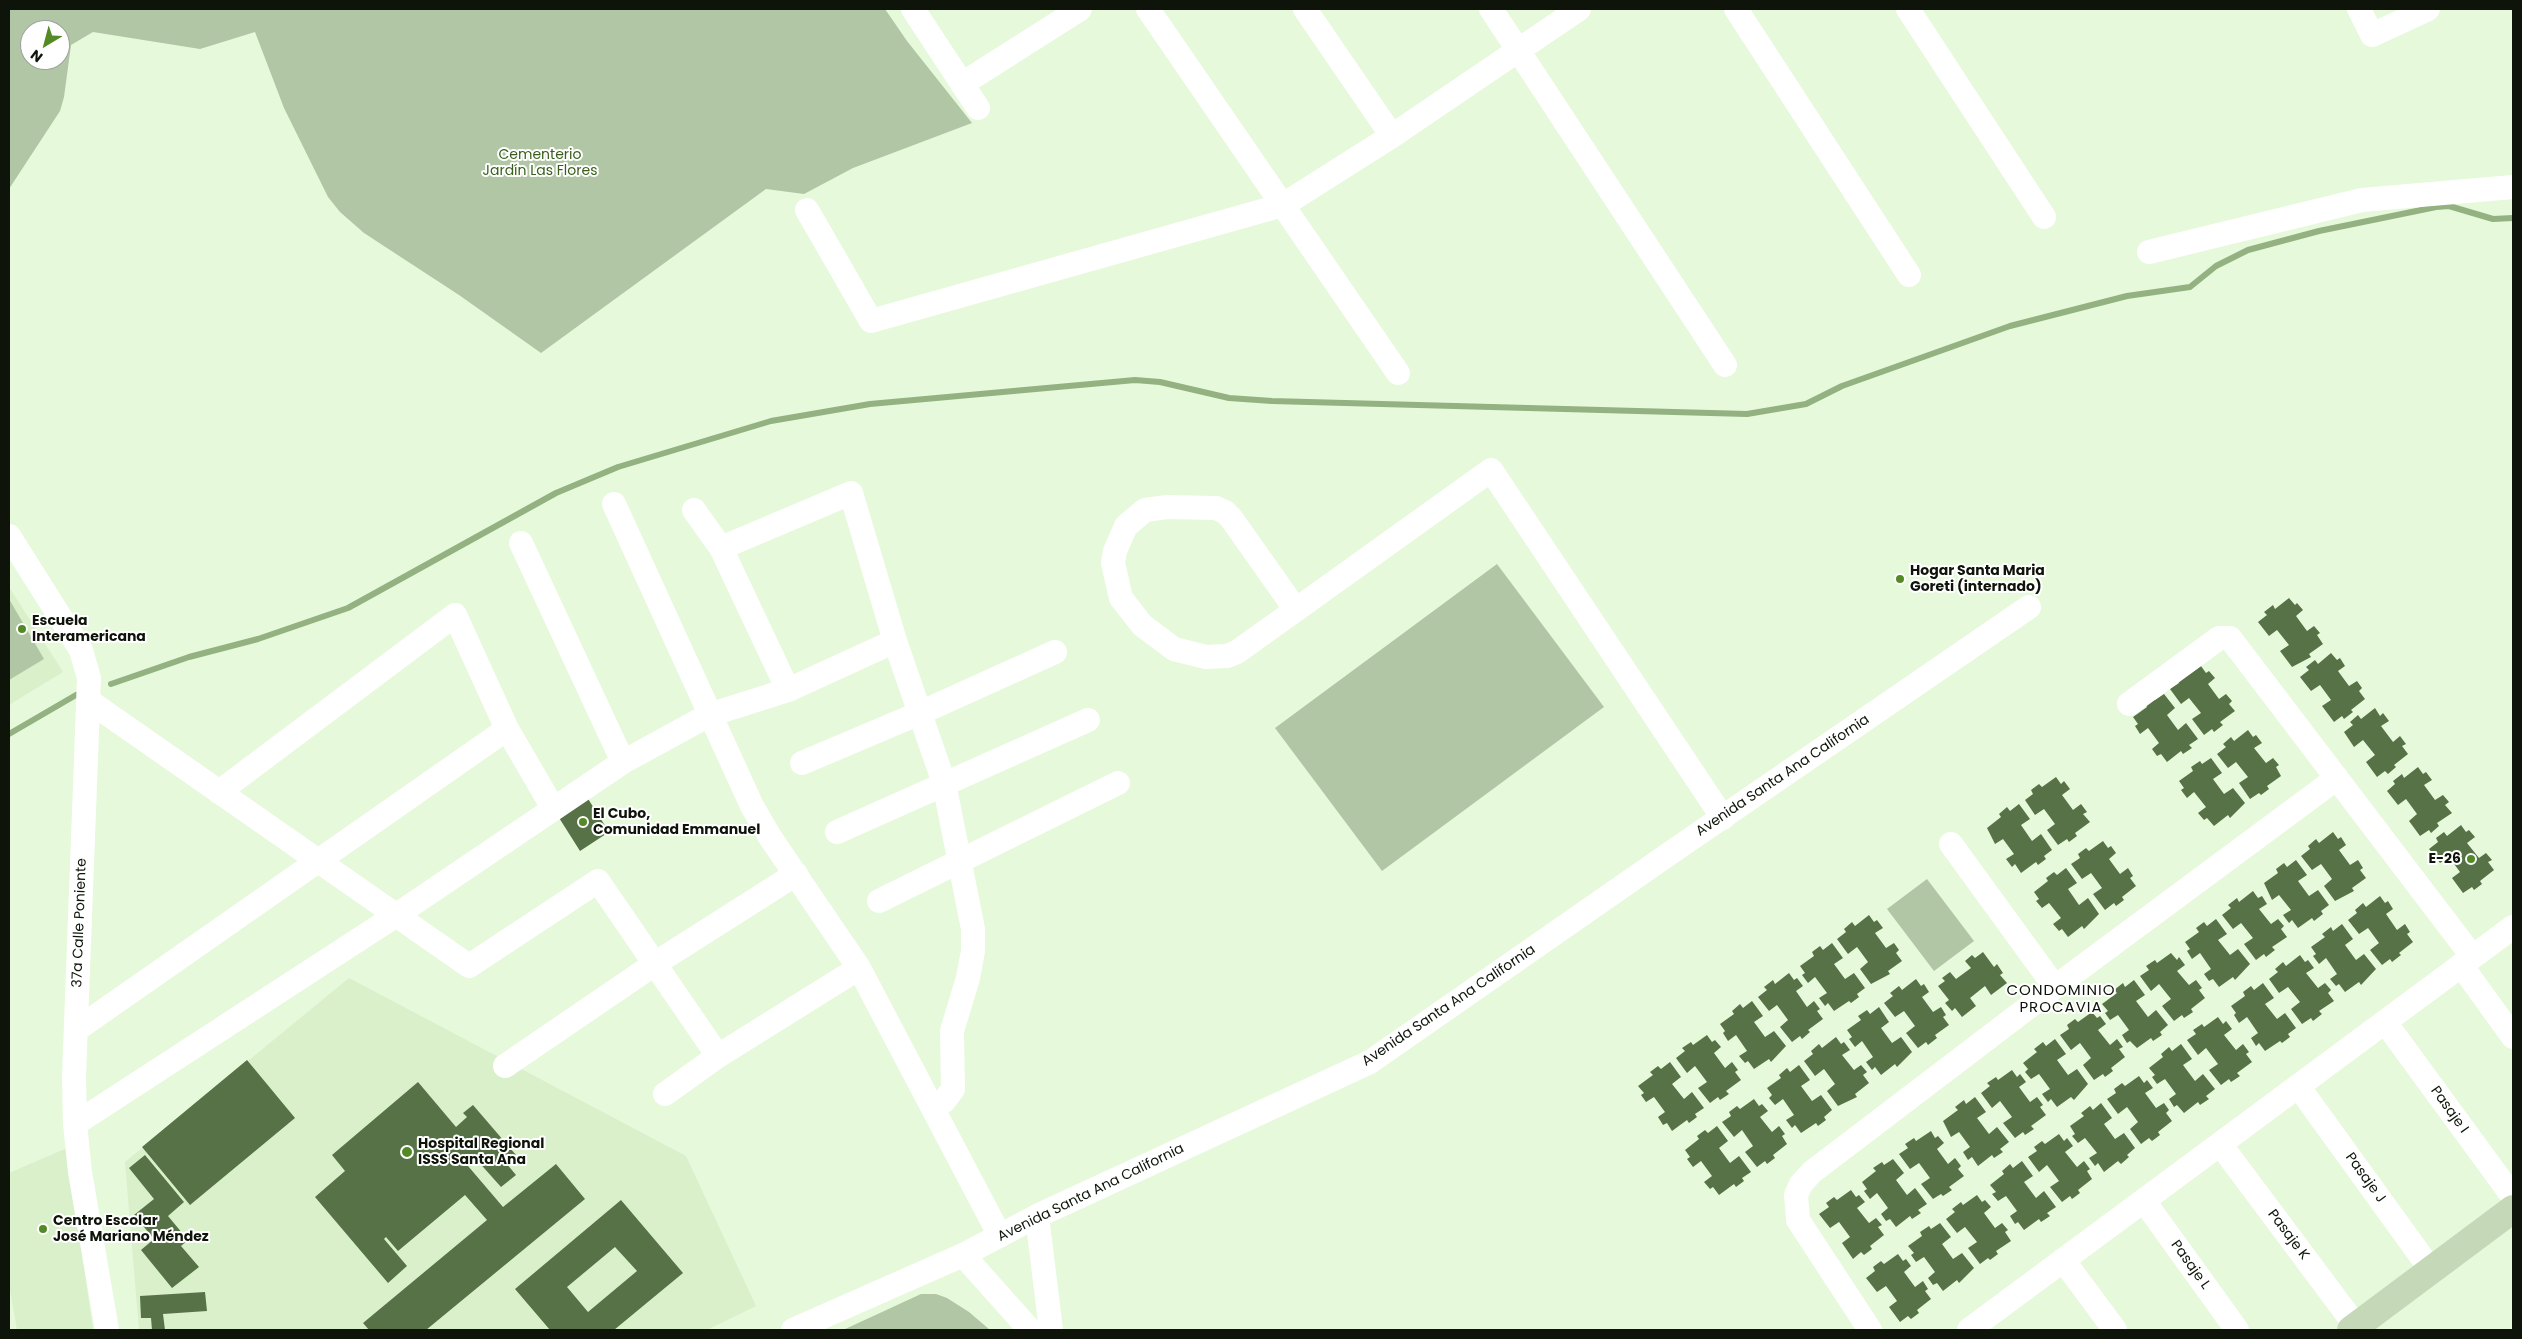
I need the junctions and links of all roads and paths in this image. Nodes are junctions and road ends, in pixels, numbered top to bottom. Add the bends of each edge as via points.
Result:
1 (913, 9) edge
2 (1080, 9) edge
3 (1148, 9) edge
4 (1305, 9) edge
5 (1491, 9) edge
6 (1579, 9) edge
7 (1736, 9) edge
8 (1908, 9) edge
9 (2359, 9) edge
10 (2428, 9) edge
11 (1518, 49) junction
12 (962, 84) junction
13 (978, 108) dead end
14 (1392, 136) junction
15 (2513, 187) edge
16 (1283, 205) junction
17 (807, 210) dead end
18 (2044, 217) dead end
19 (2149, 252) dead end
20 (1909, 275) dead end
21 (1725, 365) dead end
22 (1398, 373) dead end
23 (614, 504) dead end
24 (694, 510) dead end
25 (9, 536) edge
26 (521, 543) dead end
27 (721, 548) junction
28 (2029, 607) dead end
29 (1296, 610) junction
30 (895, 641) junction
31 (1055, 652) dead end
32 (788, 690) junction
33 (89, 700) junction
34 (2129, 704) dead end
35 (920, 713) junction
36 (709, 715) junction
37 (1088, 720) dead end
38 (507, 729) junction
39 (623, 762) junction
40 (802, 763) dead end
41 (2337, 778) junction
42 (1118, 783) dead end
43 (944, 784) junction
44 (219, 792) junction
45 (553, 808) junction
46 (1723, 818) junction
47 (837, 832) dead end
48 (1951, 844) dead end
49 (317, 861) junction
50 (959, 861) junction
51 (796, 874) junction
52 (879, 901) dead end
53 (395, 916) junction
54 (2513, 927) edge
55 (2466, 960) junction
56 (656, 963) junction
57 (859, 968) junction
58 (2055, 987) junction
59 (2384, 1022) junction
60 (76, 1030) junction
61 (2513, 1037) edge
62 (718, 1056) junction
63 (505, 1066) dead end
64 (2298, 1086) junction
65 (665, 1094) dead end
66 (933, 1107) junction
67 (75, 1124) junction
68 (2220, 1144) junction
69 (2513, 1198) edge
70 (2144, 1201) junction
71 (2513, 1209) edge
72 (1037, 1216) junction
73 (1000, 1236) junction
74 (963, 1255) junction
75 (2063, 1260) junction
76 (2431, 1270) junction
77 (1977, 1328) edge
78 (2353, 1328) edge
79 (107, 1330) edge
80 (793, 1330) edge
81 (1030, 1330) edge
82 (1051, 1330) edge
83 (1870, 1330) edge
84 (2115, 1330) edge
85 (2237, 1330) edge

1 - 12 street
2 - 12 street
3 - 16 street
4 - 14 street
5 - 11 street
6 - 11 street
7 - 20 street
8 - 18 street
9 - 10 street via 2372,35
11 - 14 street
11 - 21 street
12 - 13 street
14 - 16 street
15 - 19 street via 2362,200
16 - 17 street via 871,321
16 - 22 street
23 - 36 street
24 - 27 street
25 - 33 street, 37a Calle Poniente via 81,650 88,670
26 - 39 street
27 - 30 street via 851,493
27 - 32 street
28 - 46 street, Avenida Santa Ana California
29 - 29 street via 1227,656 1217,658 1174,649 1159,639 1121,598 1113,563 1115,551 1126,526 1144,510 1216,508 1231,518
29 - 46 street via 1491,470
30 - 32 street
30 - 35 street
31 - 35 street
32 - 36 street
33 - 44 street
33 - 60 street, 37a Calle Poniente
34 - 41 street via 2219,638 2228,637
35 - 40 street
35 - 43 street
36 - 39 street
36 - 51 street via 752,806
37 - 43 street
38 - 44 street via 455,615
38 - 45 street
38 - 49 street
39 - 45 street
41 - 55 street
41 - 58 street
42 - 50 street
43 - 47 street
43 - 50 street
44 - 49 street
45 - 53 street
46 - 72 street, Avenida Santa Ana California via 1370,1062
48 - 58 street
49 - 53 street
49 - 60 street
50 - 52 street
50 - 66 street via 973,929 973,951 952,1030 953,1089 944,1101
51 - 56 street
51 - 57 street
53 - 56 street via 469,966 598,881
53 - 67 street
54 - 55 street
55 - 59 street
55 - 61 street
56 - 62 street
56 - 63 street
57 - 62 street
57 - 66 street
58 - 83 street via 1812,1172 1801,1184 1796,1195 1798,1220
59 - 64 street
59 - 69 street, Pasaje I
60 - 67 street, 37a Calle Poniente
62 - 65 street
64 - 68 street
64 - 76 street, Pasaje J
66 - 73 street
67 - 79 street, 37a Calle Poniente
68 - 70 street
68 - 78 street, Pasaje K
70 - 75 street
70 - 85 street, Pasaje L
71 - 76 street
72 - 73 street, Avenida Santa Ana California
72 - 82 street
73 - 74 street, Avenida Santa Ana California
74 - 80 street, Avenida Santa Ana California
74 - 81 street
75 - 77 street
75 - 84 street
76 - 78 street

